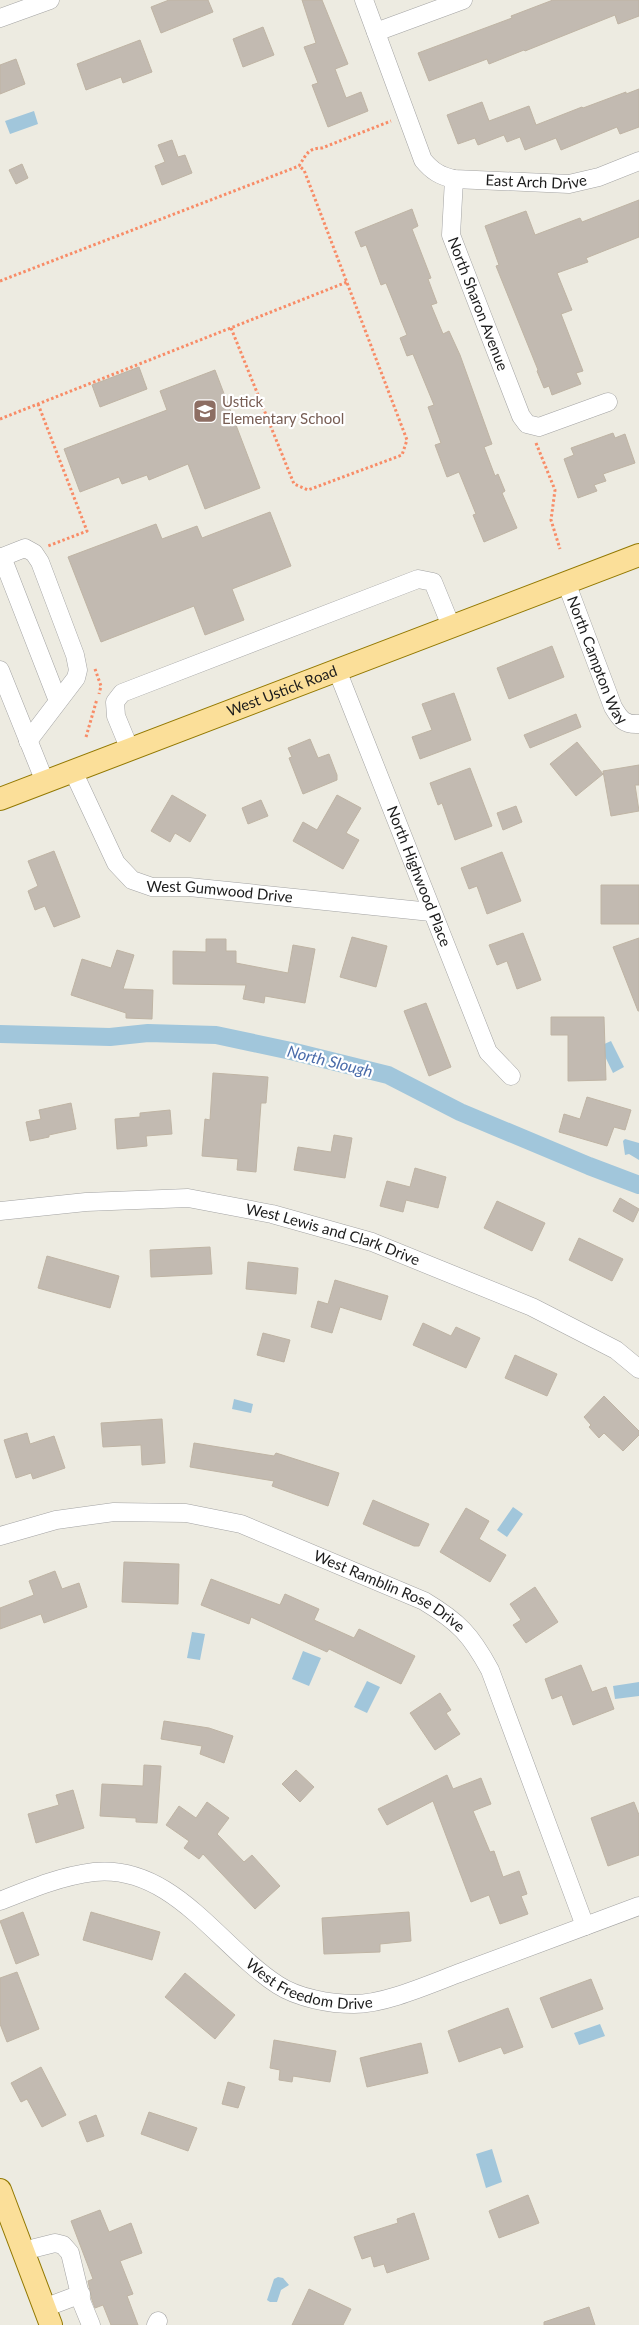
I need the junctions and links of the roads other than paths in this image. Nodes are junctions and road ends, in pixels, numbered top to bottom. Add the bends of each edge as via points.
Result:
1 (50, 0) edge
2 (364, 0) edge
3 (464, 0) edge
4 (0, 18) edge
5 (376, 32) junction
6 (639, 161) edge
7 (454, 179) junction
8 (608, 402) dead end
9 (639, 555) edge
10 (1, 558) edge
11 (566, 582) junction
12 (451, 626) junction
13 (0, 670) edge
14 (337, 670) junction
15 (58, 701) junction
16 (639, 724) edge
17 (28, 740) junction
18 (130, 750) junction
19 (73, 771) junction
20 (45, 782) junction
21 (0, 799) edge
22 (432, 912) junction
23 (511, 1076) dead end
24 (0, 1211) edge
25 (639, 1369) edge
26 (0, 1536) edge
27 (0, 1901) edge
28 (639, 1906) edge
29 (585, 1926) junction
30 (2, 2200) edge
31 (23, 2250) junction
32 (81, 2294) junction
33 (48, 2316) edge
34 (91, 2325) edge

1 - 4 street
2 - 5 street
3 - 5 street
5 - 7 street, East Arch Drive via 423,160 431,170
6 - 7 street, East Arch Drive via 569,184
7 - 8 street, North Sharon Avenue via 451,235 521,416 527,424 539,427
9 - 11 main road, West Ustick Road
10 - 15 street
10 - 15 street via 25,548 40,562 78,670 76,678
11 - 12 main road, West Ustick Road
11 - 16 street, North Campton Way via 619,718 627,724
12 - 14 main road, West Ustick Road
12 - 18 street via 433,582 418,579 122,693 114,709
13 - 17 street
14 - 18 main road, West Ustick Road
14 - 22 street, North Highwood Place
15 - 17 street
17 - 20 street
18 - 19 main road, West Ustick Road
19 - 20 main road, West Ustick Road
19 - 22 street, West Gumwood Drive via 116,862 132,880 152,887 189,887
20 - 21 main road, West Ustick Road
22 - 23 street, North Highwood Place via 488,1052
24 - 25 street, West Lewis and Clark Drive via 86,1202 188,1198 272,1214 372,1242 532,1307 616,1350
26 - 29 street, West Ramblin Rose Drive via 56,1520 114,1512 186,1513 241,1524 424,1601 445,1613 463,1628 490,1670
27 - 29 street, West Freedom Drive via 57,1880 95,1872 135,1875 172,1894 279,1986 314,2000 355,2004 401,1995
28 - 29 street, West Freedom Drive
30 - 31 main road
31 - 32 street via 62,2244 70,2253
31 - 33 main road
32 - 33 street
32 - 34 street

